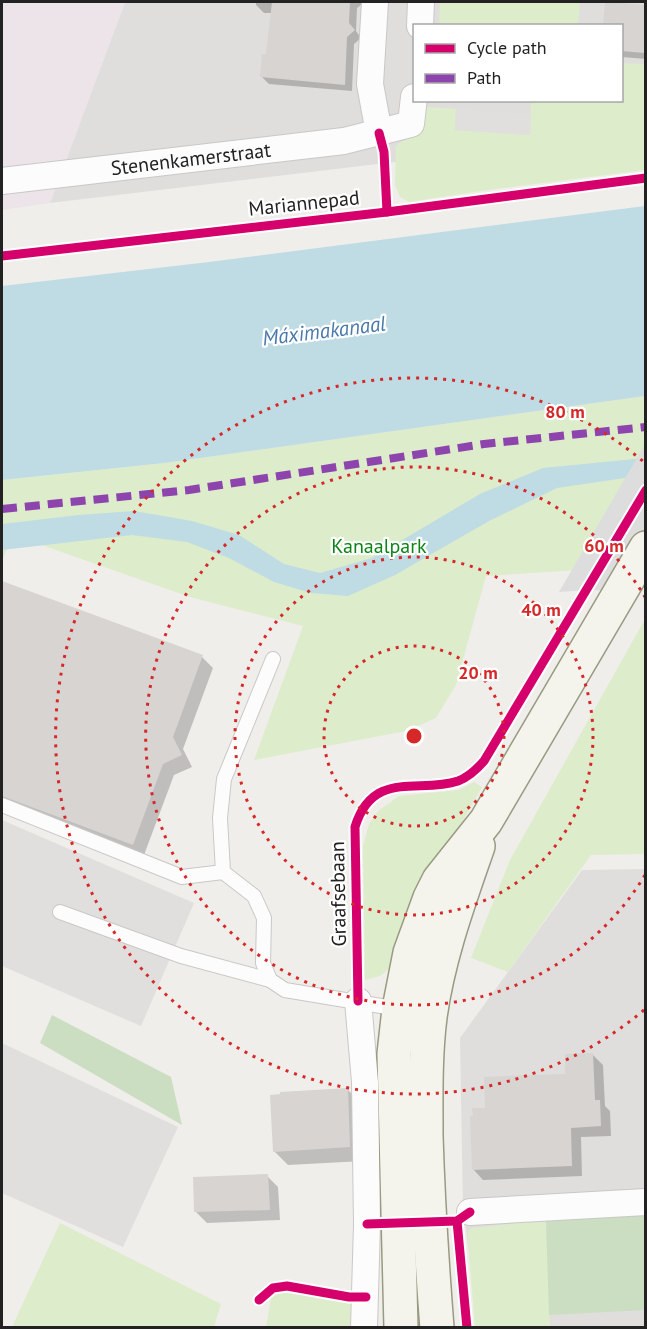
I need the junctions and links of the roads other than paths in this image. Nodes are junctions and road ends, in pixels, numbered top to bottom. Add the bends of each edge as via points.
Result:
1 (375, 2) edge
2 (422, 2) edge
3 (420, 24) edge
4 (413, 102) edge
5 (379, 133) junction
6 (2, 181) edge
7 (645, 549) edge
8 (273, 659) dead end
9 (2, 805) edge
10 (223, 872) junction
11 (60, 912) dead end
12 (270, 980) junction
13 (358, 1001) junction
14 (415, 1012) junction
15 (645, 1202) edge
16 (470, 1212) dead end
17 (364, 1328) edge
18 (401, 1328) edge
19 (437, 1328) edge

1 - 5 street via 370,84
2 - 3 street
4 - 5 street via 411,124
5 - 6 street, Stenenkamerstraat via 344,141
7 - 14 main road via 486,821 439,880 430,898 410,952
8 - 10 lane via 224,779 220,818
9 - 10 lane via 182,877
10 - 12 lane via 254,896 264,918 263,963
11 - 12 lane via 181,956
12 - 13 lane via 285,990
13 - 14 lane
13 - 17 street via 365,1094
14 - 18 main road via 394,1075
14 - 19 main road via 426,1051 428,1194
15 - 16 street

